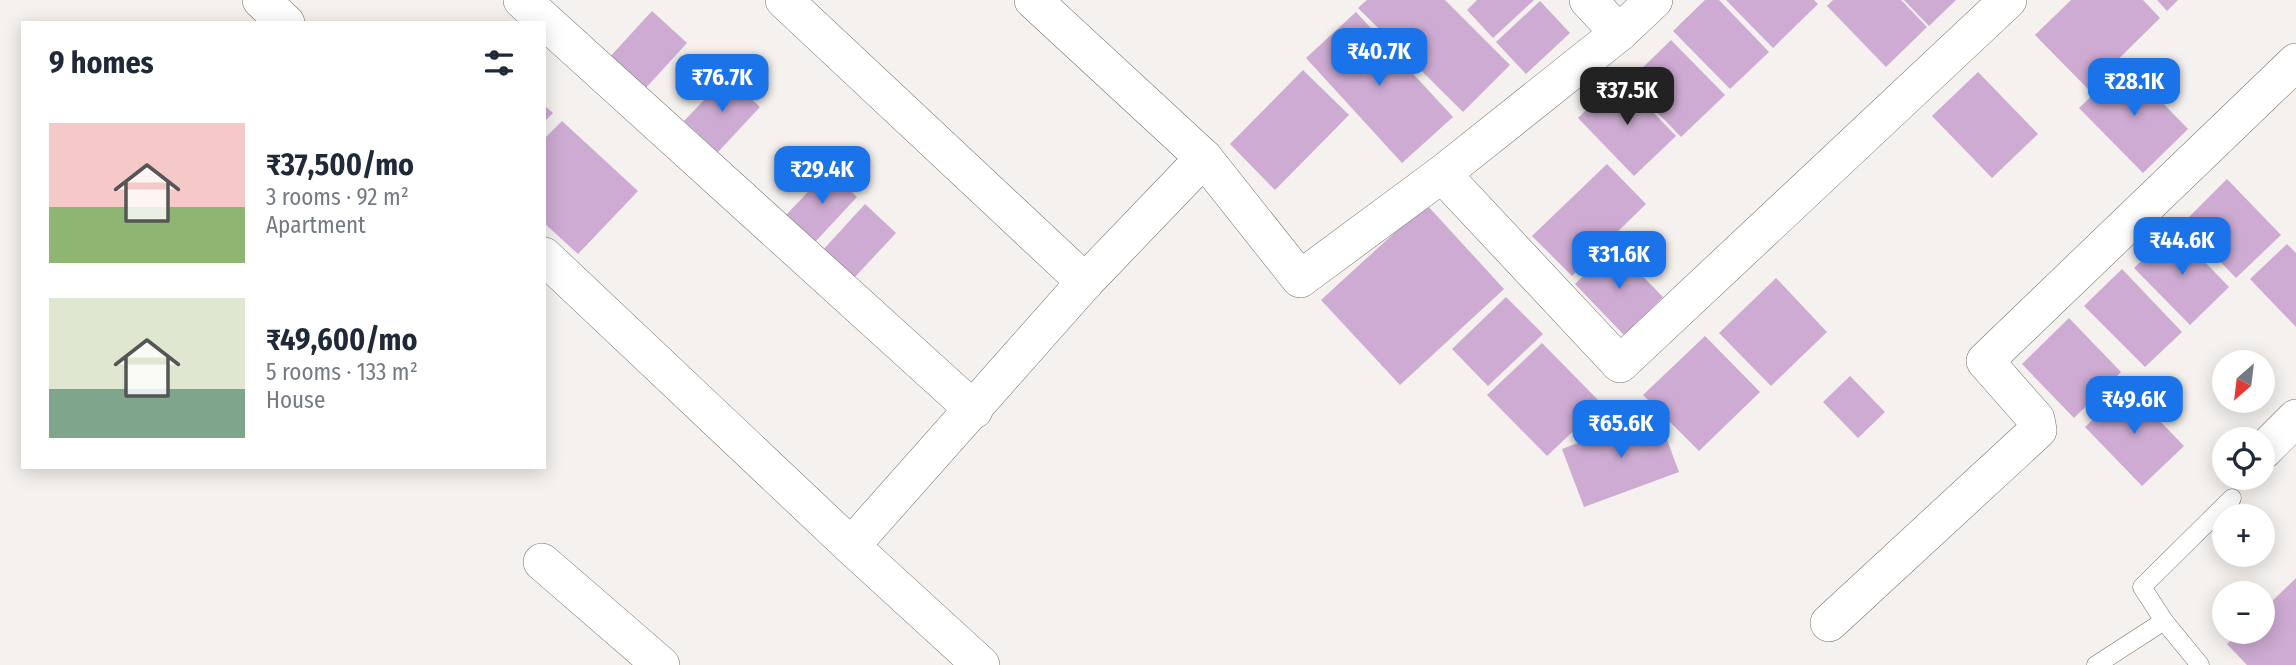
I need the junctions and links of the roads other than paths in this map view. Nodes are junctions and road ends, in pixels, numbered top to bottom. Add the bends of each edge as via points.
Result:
1 (261, 0) edge
2 (522, 0) edge
3 (784, 0) edge
4 (1033, 0) edge
5 (1588, 0) edge
6 (1654, 0) edge
7 (2008, 0) edge
8 (284, 21) edge
9 (545, 21) edge
10 (546, 22) edge
11 (1619, 33) junction
12 (2296, 62) edge
13 (1204, 158) junction
14 (1442, 174) junction
15 (546, 258) edge
16 (1085, 282) junction
17 (974, 410) junction
18 (2296, 418) edge
19 (2275, 439) edge
20 (2232, 498) dead end
21 (851, 546) junction
22 (542, 562) dead end
23 (2164, 621) junction
24 (1829, 623) dead end
25 (661, 665) edge
26 (981, 665) edge
27 (2096, 665) edge
28 (2200, 665) edge

1 - 8 street
2 - 9 street
3 - 16 street
4 - 13 street
5 - 11 street
6 - 11 street
7 - 14 street via 1620,364
10 - 17 street
11 - 14 street
12 - 24 street via 1985,361 2036,419 2038,430
13 - 14 street via 1300,279
13 - 16 street
15 - 21 street
16 - 17 street
17 - 21 street
18 - 19 street
20 - 23 lane via 2142,587
21 - 26 street
22 - 25 street
23 - 27 lane
23 - 28 lane

